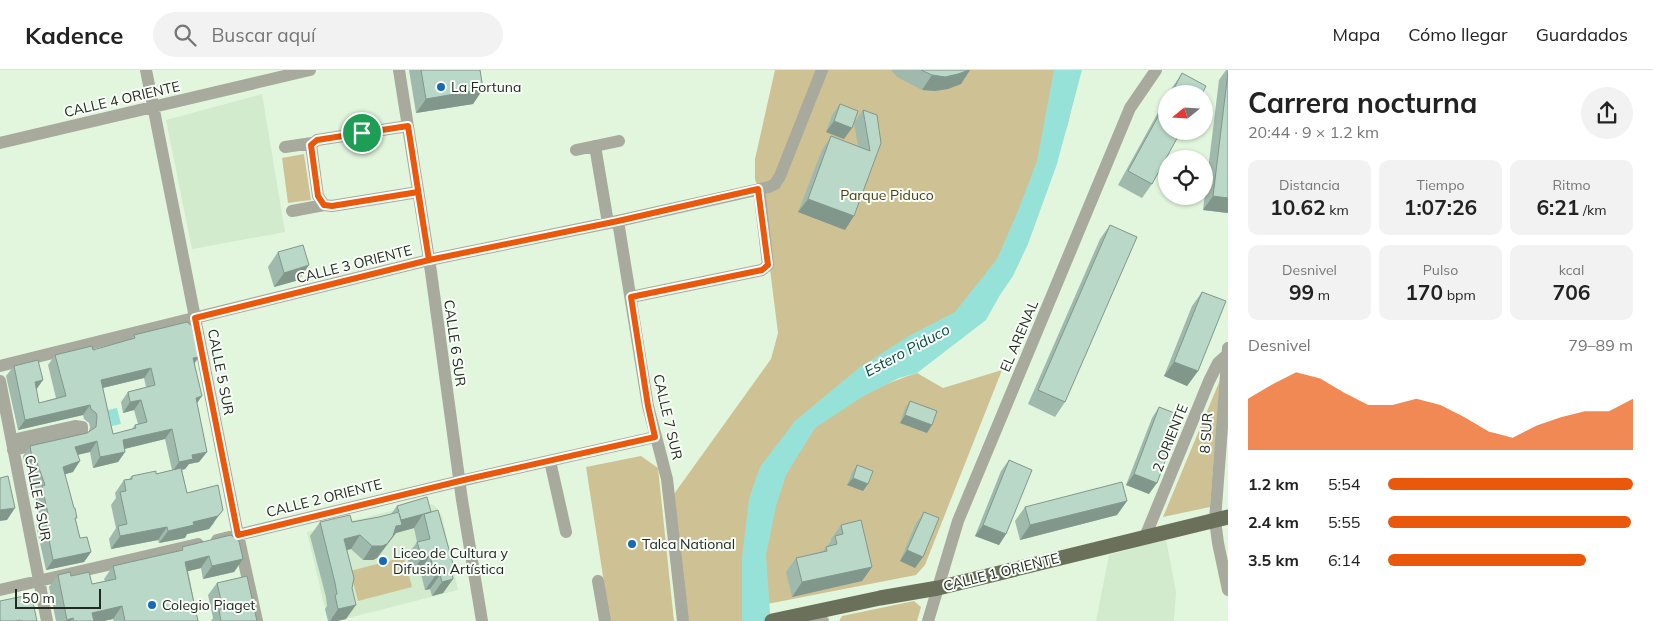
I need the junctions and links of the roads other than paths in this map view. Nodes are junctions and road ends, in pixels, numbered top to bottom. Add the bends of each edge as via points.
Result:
1 (146, 70) edge
2 (310, 70) edge
3 (399, 70) edge
4 (822, 70) edge
5 (1156, 70) edge
6 (284, 73) edge
7 (153, 107) junction
8 (408, 126) junction
9 (619, 141) dead end
10 (312, 142) junction
11 (0, 143) edge
12 (595, 146) junction
13 (285, 147) dead end
14 (576, 150) dead end
15 (758, 189) junction
16 (418, 192) junction
17 (324, 205) junction
18 (292, 211) dead end
19 (613, 222) junction
20 (429, 260) junction
21 (631, 297) junction
22 (195, 318) junction
23 (1228, 352) edge
24 (0, 366) edge
25 (0, 381) edge
26 (655, 437) junction
27 (550, 461) junction
28 (460, 481) junction
29 (1222, 518) edge
30 (566, 532) dead end
31 (238, 535) junction
32 (1146, 537) junction
33 (39, 581) junction
34 (598, 582) dead end
35 (938, 588) junction
36 (0, 590) edge
37 (1228, 590) edge
38 (804, 614) junction
39 (774, 620) edge
40 (47, 621) edge
41 (257, 621) edge
42 (482, 621) edge
43 (605, 621) edge
44 (683, 621) edge
45 (823, 621) edge
46 (928, 621) edge

1 - 7 street, CALLE 5 SUR
2 - 6 street, CALLE 4 ORIENTE
3 - 8 street, CALLE 6 SUR
4 - 15 street, CALLE 3 ORIENTE via 780,176 775,184
5 - 35 street, EL ARENAL via 1130,108 958,521
6 - 7 street, CALLE 4 ORIENTE
7 - 11 street, CALLE 4 ORIENTE
7 - 22 street, CALLE 5 SUR
8 - 10 street
8 - 16 street, CALLE 6 SUR
9 - 12 street
10 - 13 street
10 - 17 street via 318,196
12 - 14 street
12 - 19 street, CALLE 7 SUR
15 - 19 street, CALLE 3 ORIENTE
15 - 21 street via 768,265 762,270
16 - 17 street
16 - 20 street, CALLE 6 SUR
17 - 18 street
19 - 20 street, CALLE 3 ORIENTE
19 - 21 street, CALLE 7 SUR
20 - 22 street, CALLE 3 ORIENTE
20 - 28 street, CALLE 6 SUR
21 - 26 street, CALLE 7 SUR
22 - 24 street, CALLE 3 ORIENTE
22 - 31 street, CALLE 5 SUR
23 - 29 street, 8 SUR
23 - 32 street, 2 ORIENTE via 1218,362 1209,381
25 - 33 street, CALLE 4 SUR
26 - 27 street, CALLE 2 ORIENTE
26 - 44 street, CALLE 7 SUR via 667,480
27 - 28 street, CALLE 2 ORIENTE
27 - 30 street
28 - 31 street, CALLE 2 ORIENTE
28 - 42 street, CALLE 6 SUR
29 - 32 main road, CALLE 1 ORIENTE
29 - 37 street, 8 SUR via 1218,544
31 - 33 street, CALLE 2 ORIENTE
31 - 41 street, CALLE 5 SUR
32 - 35 main road, CALLE 1 ORIENTE
33 - 36 street, CALLE 2 ORIENTE
33 - 40 street, CALLE 4 SUR
34 - 43 street
35 - 38 main road, CALLE 1 ORIENTE
35 - 46 street, EL ARENAL
38 - 39 main road, CALLE 1 ORIENTE
38 - 45 street

